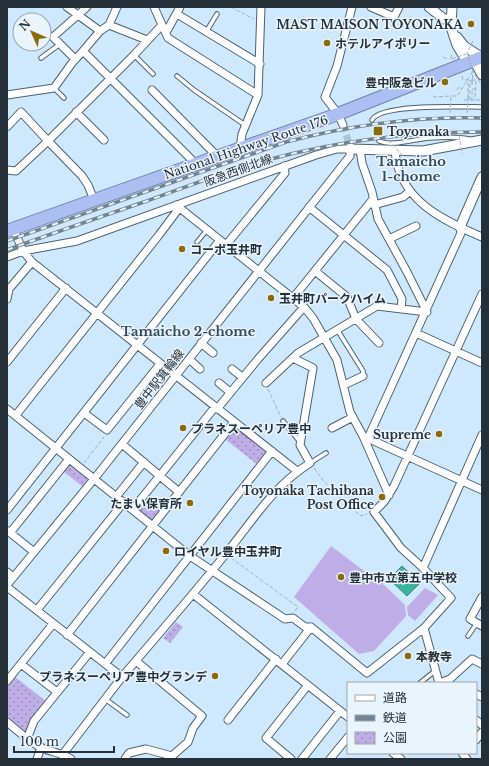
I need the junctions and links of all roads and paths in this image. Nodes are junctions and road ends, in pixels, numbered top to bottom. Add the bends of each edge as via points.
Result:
1 (67, 7) edge
2 (86, 7) edge
3 (117, 7) edge
4 (154, 7) edge
5 (231, 7) edge
6 (261, 7) edge
7 (371, 7) edge
8 (399, 7) edge
9 (429, 7) edge
10 (452, 7) edge
11 (350, 8) edge
12 (178, 10) edge
13 (216, 14) dead end
14 (77, 16) junction
15 (452, 19) junction
16 (259, 21) junction
17 (109, 25) junction
18 (162, 26) junction
19 (100, 31) junction
20 (206, 32) junction
21 (52, 36) joint
22 (148, 40) junction
23 (473, 41) dead end
24 (60, 44) junction
25 (83, 51) junction
26 (451, 52) dead end
27 (134, 56) junction
28 (40, 58) dead end
29 (443, 58) dead end
30 (75, 59) junction
31 (452, 59) junction
32 (472, 62) edge
33 (260, 64) junction
34 (153, 74) dead end
35 (177, 76) dead end
36 (111, 78) junction
37 (478, 79) edge
38 (469, 80) junction
39 (472, 80) junction
40 (482, 86) edge
41 (54, 88) junction
42 (462, 89) junction
43 (476, 89) junction
44 (152, 90) dead end
45 (457, 90) dead end
46 (7, 95) edge
47 (258, 95) junction
48 (451, 96) junction
49 (433, 97) dead end
50 (64, 98) dead end
51 (468, 98) junction
52 (464, 100) dead end
53 (476, 100) junction
54 (482, 100) edge
55 (482, 107) edge
56 (76, 112) junction
57 (450, 113) dead end
58 (467, 114) dead end
59 (340, 120) junction
60 (372, 120) dead end
61 (246, 126) junction
62 (7, 127) edge
63 (459, 135) dead end
64 (104, 140) dead end
65 (388, 140) dead end
66 (479, 140) edge
67 (48, 141) junction
68 (379, 142) dead end
69 (350, 147) junction
70 (240, 148) junction
71 (360, 149) junction
72 (395, 151) junction
73 (462, 154) dead end
74 (217, 156) junction
75 (407, 160) dead end
76 (194, 164) junction
77 (284, 166) junction
78 (7, 170) edge
79 (482, 177) edge
80 (409, 192) junction
81 (94, 200) junction
82 (374, 202) junction
83 (176, 205) junction
84 (309, 207) junction
85 (416, 226) dead end
86 (460, 227) junction
87 (10, 230) edge
88 (207, 230) junction
89 (343, 234) junction
90 (482, 237) edge
91 (389, 239) junction
92 (220, 240) junction
93 (197, 242) dead end
94 (226, 245) junction
95 (23, 251) junction
96 (7, 257) edge
97 (32, 262) junction
98 (258, 271) junction
99 (315, 271) junction
100 (66, 288) junction
101 (482, 294) edge
102 (293, 298) junction
103 (7, 299) edge
104 (304, 307) junction
105 (401, 309) junction
106 (427, 312) junction
107 (97, 314) junction
108 (356, 319) junction
109 (338, 331) junction
110 (416, 333) junction
111 (325, 338) junction
112 (201, 343) junction
113 (379, 343) dead end
114 (138, 345) junction
115 (456, 351) junction
116 (213, 353) dead end
117 (294, 358) junction
118 (189, 359) junction
119 (7, 362) edge
120 (482, 363) edge
121 (160, 364) junction
122 (200, 369) dead end
123 (232, 369) dead end
124 (176, 376) junction
125 (363, 376) joint
126 (242, 377) junction
127 (219, 383) dead end
128 (266, 384) joint
129 (344, 385) junction
130 (230, 392) junction
131 (216, 408) junction
132 (7, 409) edge
133 (84, 413) junction
134 (16, 415) junction
135 (353, 417) junction
136 (283, 421) joint
137 (234, 422) junction
138 (332, 428) dead end
139 (107, 430) junction
140 (482, 435) edge
141 (366, 437) junction
142 (300, 442) junction
143 (122, 444) junction
144 (56, 448) junction
145 (272, 451) junction
146 (326, 452) dead end
147 (408, 456) junction
148 (69, 459) junction
149 (144, 462) junction
150 (310, 462) junction
151 (80, 468) junction
152 (297, 471) junction
153 (160, 476) junction
154 (94, 479) junction
155 (461, 481) junction
156 (482, 490) edge
157 (179, 492) junction
158 (389, 495) junction
159 (116, 497) junction
160 (124, 502) junction
161 (133, 509) junction
162 (7, 510) edge
163 (374, 512) junction
164 (154, 526) junction
165 (9, 532) edge
166 (34, 552) junction
167 (225, 555) junction
168 (190, 556) junction
169 (424, 568) junction
170 (7, 572) edge
171 (211, 572) junction
172 (13, 577) junction
173 (7, 586) edge
174 (193, 594) junction
175 (482, 597) edge
176 (38, 610) junction
177 (290, 618) junction
178 (53, 624) junction
179 (479, 625) edge
180 (311, 627) junction
181 (424, 628) junction
182 (67, 634) junction
183 (468, 636) dead end
184 (90, 652) junction
185 (276, 660) junction
186 (136, 661) junction
187 (20, 664) junction
188 (105, 664) junction
189 (282, 664) junction
190 (482, 664) edge
191 (436, 670) junction
192 (122, 677) junction
193 (450, 679) junction
194 (7, 681) edge
195 (421, 682) edge
196 (439, 682) edge
197 (442, 682) edge
198 (454, 682) edge
199 (308, 685) junction
200 (57, 692) junction
201 (105, 699) junction
202 (44, 708) junction
203 (340, 711) junction
204 (127, 715) dead end
205 (347, 716) edge
206 (228, 720) dead end
207 (7, 722) edge
208 (347, 738) edge
209 (27, 739) junction
210 (41, 747) junction
211 (66, 757) edge
212 (37, 759) edge
213 (125, 759) edge
214 (292, 759) edge
215 (302, 759) edge
216 (330, 759) edge

1 - 14 street
2 - 14 street
3 - 17 street
4 - 18 street
5 - 16 path
6 - 16 street
7 - 8 street via 394,17
9 - 15 street via 444,19
10 - 15 street
11 - 59 street via 336,66 326,92 326,97
12 - 18 street via 168,29
12 - 20 street
13 - 20 lane
14 - 19 street
14 - 21 street
15 - 32 street
15 - 32 street via 454,39
16 - 33 street
17 - 19 street
17 - 22 street
18 - 22 street
18 - 47 street via 168,38
19 - 25 street
20 - 33 street
21 - 24 street
22 - 27 street
23 - 32 path, bridge
24 - 28 lane
24 - 30 street
25 - 30 street
25 - 36 street
26 - 31 path
27 - 34 lane
27 - 36 street
29 - 31 path
30 - 41 street
31 - 32 path, bridge
32 - 37 street
32 - 38 path via 463,80
32 - 39 path, bridge via 472,85
32 - 40 path, bridge
32 - 42 path, bridge
32 - 59 highway, National Highway Route 176
33 - 47 street
35 - 61 lane
36 - 56 street
36 - 76 street
37 - 39 path
37 - 43 path
38 - 39 path
38 - 51 path
41 - 46 street
41 - 50 lane
42 - 45 path via 459,87
42 - 48 path, bridge via 457,96
43 - 51 path via 472,89 472,99
43 - 53 path
44 - 74 street
47 - 61 street
48 - 49 path
48 - 57 path, bridge
51 - 58 path, bridge
52 - 53 path
53 - 54 path
55 - 60 lane via 387,111 376,115
56 - 64 street
56 - 67 street
59 - 70 highway, National Highway Route 176
61 - 70 street
62 - 67 street via 21,112
63 - 73 path, bridge
65 - 75 path, bridge
66 - 68 lane via 459,137
66 - 72 street, 阪急西側北線 via 439,150
67 - 78 street via 16,171
67 - 81 street via 82,176
69 - 71 street, 阪急西側北線
69 - 77 street, 阪急西側北線
69 - 84 street, 豊中駅箕輪線 via 350,156
70 - 74 highway, National Highway Route 176
71 - 72 street, 阪急西側北線
71 - 82 street
72 - 80 street via 404,185
74 - 76 highway, National Highway Route 176
76 - 81 highway, National Highway Route 176
77 - 83 street, 阪急西側北線
77 - 94 street via 285,173
79 - 86 street
80 - 82 street via 403,197
80 - 86 street via 440,217
81 - 87 highway, National Highway Route 176
82 - 89 street
82 - 91 street via 383,231
83 - 88 street
83 - 95 street, 阪急西側北線 via 77,241
83 - 107 street via 177,211
84 - 89 street
84 - 98 street, 豊中駅箕輪線
85 - 91 street
86 - 90 street
86 - 106 street via 461,233
87 - 95 street
88 - 92 street
88 - 93 lane
89 - 99 street
89 - 105 street via 387,270 402,299
91 - 106 street
92 - 94 street
92 - 114 street
94 - 98 street
95 - 96 street, 阪急西側北線
95 - 97 street
97 - 100 street
97 - 103 street via 9,289
98 - 102 street
98 - 112 street, 豊中駅箕輪線
99 - 102 street
99 - 108 street via 347,297
100 - 107 street
100 - 119 street
101 - 115 street
102 - 104 street
104 - 111 street
104 - 126 street
105 - 106 street
105 - 108 street via 377,306
106 - 110 street
107 - 114 street
107 - 134 street
108 - 109 street
108 - 113 street
109 - 111 street
109 - 125 lane via 363,370
110 - 115 street
110 - 141 street
111 - 117 street
111 - 129 street via 337,360
112 - 116 street
112 - 118 street, 豊中駅箕輪線
114 - 121 street
114 - 133 street
115 - 120 street
115 - 147 street
117 - 128 street
117 - 142 street via 313,368
118 - 122 street
118 - 124 street, 豊中駅箕輪線
121 - 124 street
121 - 139 street
123 - 126 street
124 - 131 street
124 - 143 street, 豊中駅箕輪線
125 - 129 street
126 - 130 street
127 - 130 street
128 - 136 path
129 - 135 street via 346,400
130 - 131 street
131 - 137 street
131 - 153 street
132 - 134 street
133 - 139 street
133 - 144 street
134 - 144 street
135 - 138 street
135 - 141 street
136 - 142 lane
137 - 145 street
137 - 157 street
139 - 151 path
140 - 155 street
141 - 147 street
141 - 158 street
142 - 150 street
143 - 149 street
143 - 154 street, 豊中駅箕輪線
144 - 148 street
144 - 162 street
145 - 152 street
145 - 168 street
146 - 150 lane
147 - 155 street
147 - 158 street
148 - 151 street
148 - 165 street
149 - 153 street
149 - 159 street
150 - 152 street
150 - 163 path via 326,485 361,516
151 - 154 street
152 - 167 street via 270,496
153 - 157 street
153 - 161 street
154 - 159 street
154 - 166 street, 豊中駅箕輪線
155 - 156 street
155 - 169 street
157 - 164 street
158 - 163 street
159 - 160 street
160 - 161 street
160 - 176 street
161 - 164 street
163 - 169 street via 401,548
164 - 168 street
164 - 182 street
165 - 166 street
166 - 172 street, 豊中駅箕輪線
167 - 171 street
167 - 177 path via 298,606
168 - 171 street
168 - 188 street
169 - 181 street via 451,598
170 - 172 street
171 - 174 street
171 - 177 street via 285,619
172 - 173 street, 豊中駅箕輪線
173 - 176 street
174 - 185 street
174 - 186 street
175 - 179 street via 470,619
176 - 178 street
177 - 180 street via 305,627
178 - 182 street
178 - 187 street
179 - 183 lane
180 - 181 street via 368,672
180 - 189 street
181 - 191 street
182 - 184 street
184 - 188 street
184 - 200 street
185 - 189 street
185 - 206 street
186 - 192 street
186 - 213 street via 202,716 193,728 188,742 172,756 146,749 129,753
187 - 194 street
187 - 200 street
188 - 192 street
189 - 199 street
190 - 193 street via 472,659
191 - 195 lane
191 - 196 street
192 - 201 street
193 - 197 street
193 - 198 street
194 - 202 path via 17,685
199 - 203 street
199 - 214 street via 266,738
200 - 202 street
201 - 204 lane
201 - 211 street
202 - 209 street via 34,722
203 - 205 street
203 - 215 street
207 - 209 street
208 - 216 street
209 - 210 street
210 - 211 street
210 - 212 street

